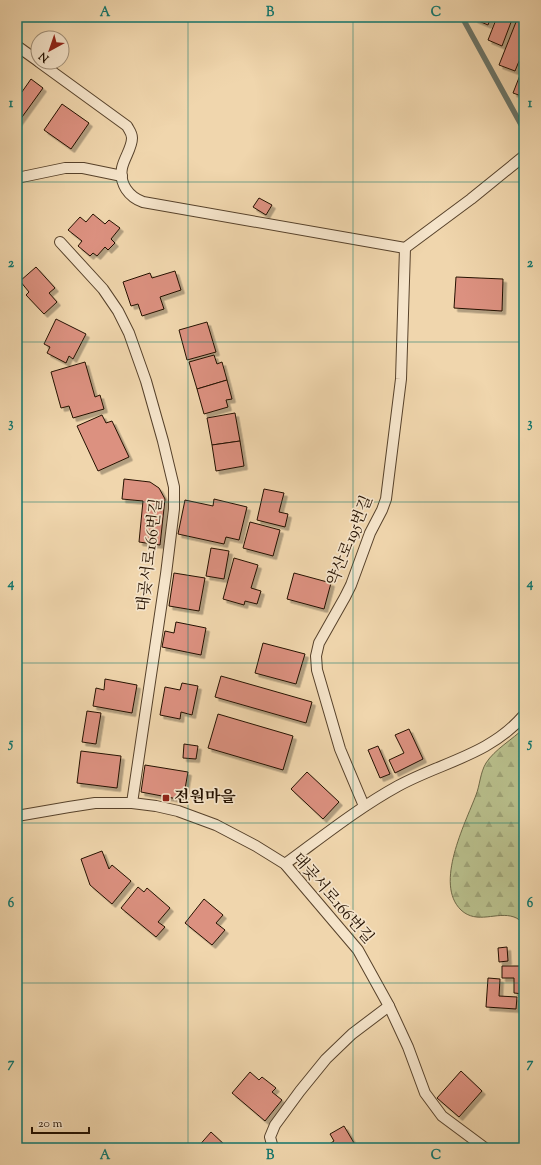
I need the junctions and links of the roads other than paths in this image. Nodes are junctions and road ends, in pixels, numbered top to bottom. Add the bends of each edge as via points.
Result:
1 (17, 46) edge
2 (30, 55) edge
3 (50, 70) edge
4 (524, 156) edge
5 (122, 176) junction
6 (17, 178) edge
7 (60, 242) dead end
8 (405, 248) junction
9 (524, 715) edge
10 (132, 803) junction
11 (364, 806) junction
12 (17, 816) edge
13 (285, 864) junction
14 (389, 1006) junction
15 (273, 1148) edge
16 (485, 1148) edge

1 - 2 lane
3 - 5 lane via 127,126 132,140 122,167
4 - 8 lane
5 - 6 lane via 83,168 65,168
5 - 8 lane via 124,186 135,199 143,202
7 - 10 lane, 대곶서로166번길 via 103,289 129,333 146,381 174,487 174,509 166,574
8 - 11 lane, 약산로195번길 via 401,378 386,499 370,533 351,585 319,643 316,656 317,670 340,749
9 - 11 lane via 504,734 483,748 423,774
10 - 12 lane, 대곶서로166번길 via 89,804
10 - 13 lane, 대곶서로166번길 via 156,806 196,817 237,836
11 - 13 lane
13 - 14 lane, 대곶서로166번길 via 358,950
14 - 15 lane via 352,1034 326,1059 275,1125 270,1137
14 - 16 lane, 대곶서로166번길 via 425,1093 442,1116

